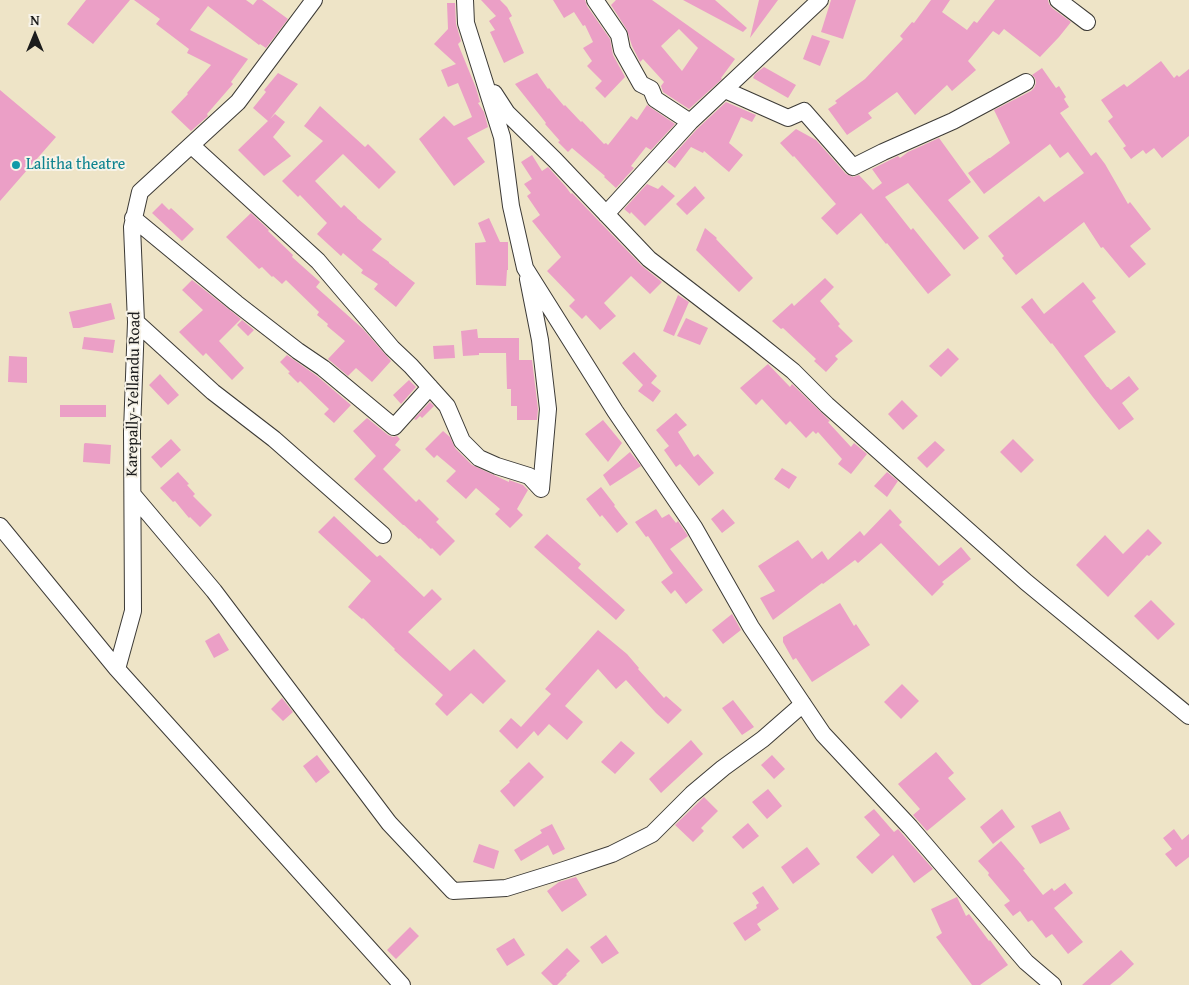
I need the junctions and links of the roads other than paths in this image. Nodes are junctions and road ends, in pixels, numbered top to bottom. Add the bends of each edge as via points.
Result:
1 (314, 0) edge
2 (465, 0) edge
3 (595, 0) edge
4 (820, 0) edge
5 (1058, 0) edge
6 (1087, 22) dead end
7 (483, 75) junction
8 (1026, 82) dead end
9 (725, 90) junction
10 (690, 122) junction
11 (191, 145) junction
12 (606, 214) junction
13 (134, 218) junction
14 (525, 268) junction
15 (136, 322) junction
16 (430, 387) junction
17 (133, 495) junction
18 (0, 526) edge
19 (383, 535) dead end
20 (118, 669) junction
21 (803, 704) junction
22 (1189, 716) edge
23 (402, 985) edge
24 (1053, 985) edge

1 - 11 street, Karepally-Yellandu Road via 238,102
2 - 7 street via 466,23
3 - 10 street via 619,35 622,50 641,84 651,89 655,99
4 - 9 street
5 - 6 street
7 - 12 street via 508,113
7 - 14 street via 502,137 511,206
8 - 9 street via 953,121 853,167 804,111 788,118
9 - 10 street
10 - 12 street
11 - 13 street, Karepally-Yellandu Road via 140,192
11 - 16 street via 318,261
12 - 22 street via 649,259 793,371 1026,582
13 - 15 street, Karepally-Yellandu Road
13 - 16 street via 394,427
14 - 16 street via 540,340 548,409 540,488 530,476 479,458 462,441 447,406
14 - 21 street via 614,410 694,527 752,627
15 - 17 street, Karepally-Yellandu Road
15 - 19 street via 213,392 274,439
17 - 20 street, Karepally-Yellandu Road via 134,611
17 - 21 street via 219,598 389,823 453,891 506,888 612,854 652,834 692,794
18 - 20 street
20 - 23 street
21 - 24 street via 823,734 910,827 1026,962

